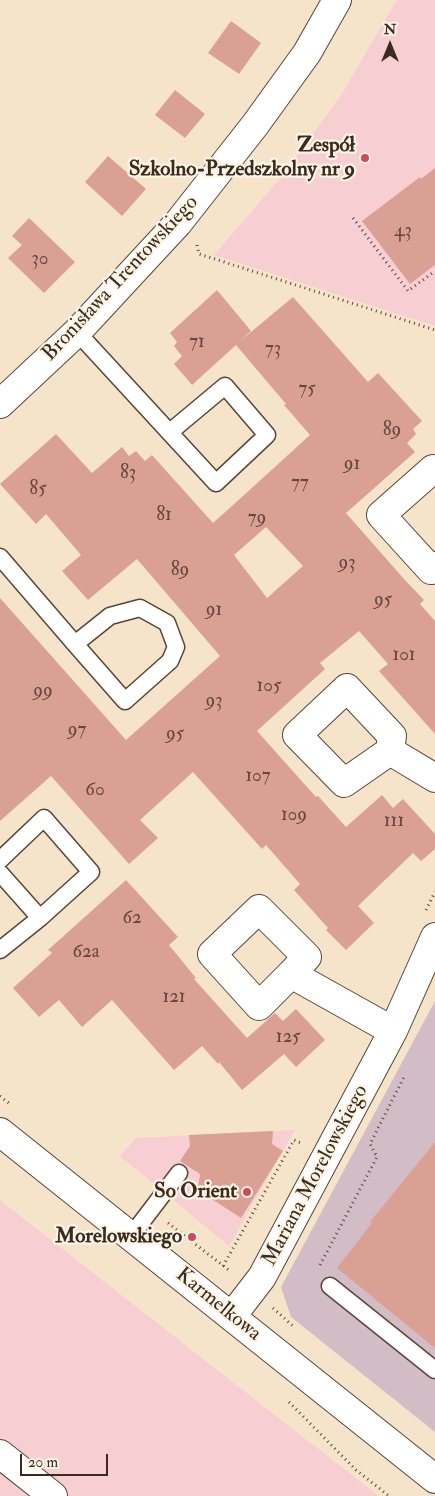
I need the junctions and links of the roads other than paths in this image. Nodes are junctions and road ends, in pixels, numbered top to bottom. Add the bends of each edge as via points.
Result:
1 (337, 0) edge
2 (76, 332) junction
3 (0, 404) edge
4 (170, 432) junction
5 (435, 471) edge
6 (0, 557) edge
7 (435, 566) edge
8 (75, 644) junction
9 (390, 751) dead end
10 (435, 778) edge
11 (0, 860) edge
12 (0, 873) edge
13 (40, 918) junction
14 (435, 937) edge
15 (0, 950) edge
16 (291, 974) dead end
17 (393, 1031) junction
18 (0, 1132) edge
19 (179, 1173) dead end
20 (131, 1236) junction
21 (330, 1286) road end
22 (232, 1316) junction
23 (435, 1370) edge
24 (3, 1462) edge
25 (435, 1479) edge
26 (52, 1496) edge

1 - 2 street, Bronisława Trentowskiego via 301,61 178,223
2 - 3 street, Bronisława Trentowskiego
2 - 4 lane
4 - 4 lane via 216,483 267,435 225,386
5 - 7 street via 433,469 381,515 431,570
6 - 8 lane
8 - 8 lane via 125,701 170,661 176,647 167,623 140,608 110,616
9 - 10 street
11 - 13 lane via 44,818 91,872
12 - 13 lane
13 - 15 lane
14 - 17 street, Mariana Morelowskiego
16 - 17 street
17 - 22 street, Mariana Morelowskiego via 262,1277
18 - 20 street, Karmelkowa
19 - 20 lane
20 - 22 street, Karmelkowa
21 - 23 lane
22 - 25 street, Karmelkowa
24 - 26 street

